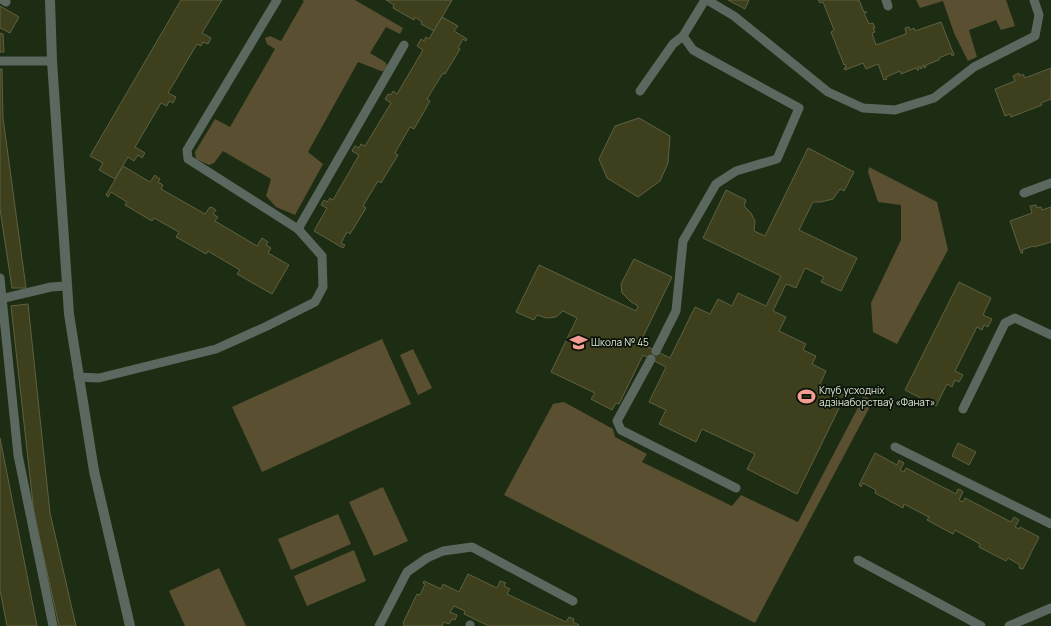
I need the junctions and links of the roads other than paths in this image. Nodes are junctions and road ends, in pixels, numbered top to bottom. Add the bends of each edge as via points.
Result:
1 (50, 0) edge
2 (277, 0) edge
3 (706, 0) edge
4 (1034, 0) edge
5 (683, 36) junction
6 (404, 45) dead end
7 (0, 61) edge
8 (52, 61) junction
9 (640, 91) dead end
10 (1051, 183) edge
11 (1024, 193) dead end
12 (298, 229) junction
13 (0, 278) edge
14 (66, 286) junction
15 (1, 298) edge
16 (1051, 335) edge
17 (656, 351) dead end
18 (651, 359) dead end
19 (78, 377) junction
20 (963, 409) dead end
21 (895, 447) dead end
22 (736, 488) dead end
23 (1051, 524) edge
24 (858, 560) dead end
25 (573, 601) dead end
26 (1051, 608) edge
27 (53, 626) edge
28 (130, 626) edge
29 (379, 626) edge
30 (981, 626) edge
31 (1009, 626) edge

1 - 8 street
2 - 12 lane via 187,150 188,159
3 - 4 lane via 734,16 828,92 863,108 895,110 934,98 974,67 1035,36 1039,15
3 - 5 lane
5 - 9 lane via 673,44
5 - 17 lane via 693,50 799,108 777,159 736,171 716,184 683,241 676,311
6 - 12 lane
7 - 8 lane
8 - 14 street
10 - 11 lane
12 - 19 lane via 322,256 323,287 315,302 216,349 99,378
13 - 15 lane
14 - 15 lane
14 - 19 street
15 - 27 lane via 18,455
16 - 20 lane via 1015,318 1005,323
18 - 22 lane via 617,421 621,430
19 - 28 street via 94,471
21 - 23 lane
24 - 30 lane
25 - 29 lane via 472,547 443,551 427,558 407,572
26 - 31 lane

